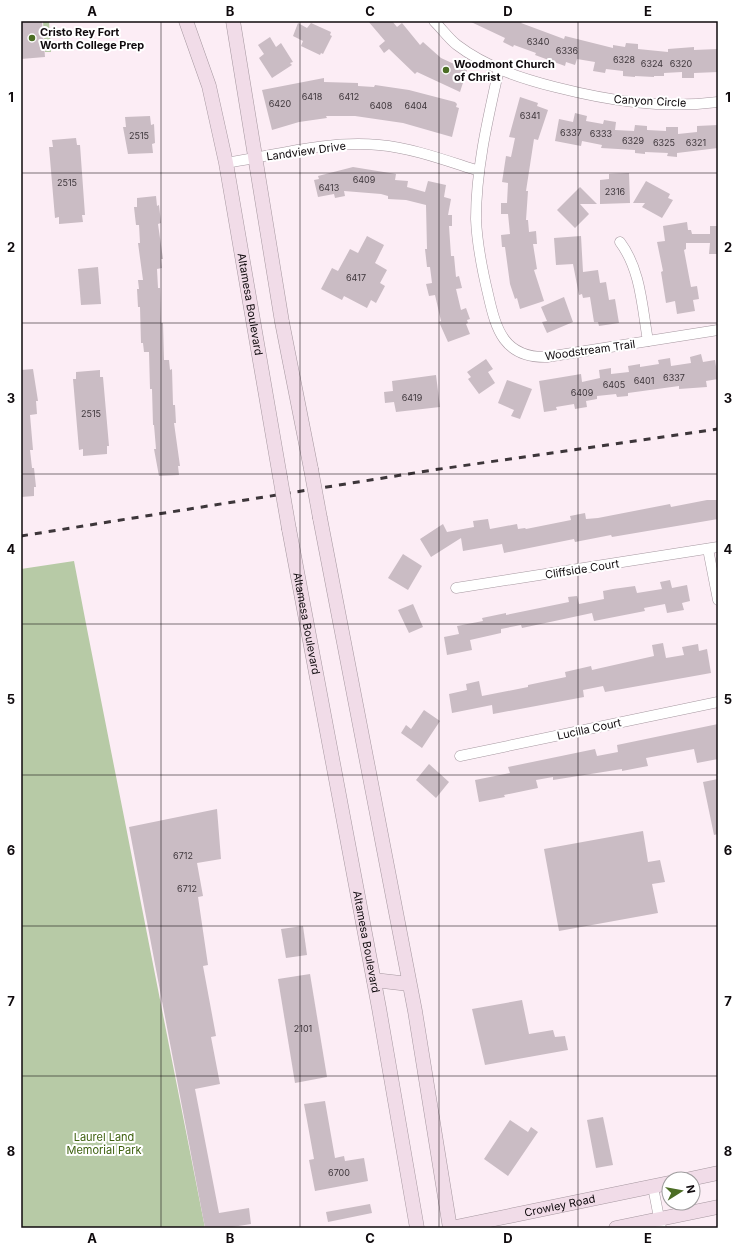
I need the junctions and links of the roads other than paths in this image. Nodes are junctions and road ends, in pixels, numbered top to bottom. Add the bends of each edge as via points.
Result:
1 (186, 21) edge
2 (233, 21) edge
3 (434, 21) edge
4 (499, 69) junction
5 (718, 102) edge
6 (256, 158) junction
7 (226, 163) junction
8 (479, 171) junction
9 (620, 242) dead end
10 (718, 330) edge
11 (648, 341) junction
12 (713, 548) edge
13 (456, 588) dead end
14 (718, 600) edge
15 (718, 702) edge
16 (460, 756) dead end
17 (374, 980) junction
18 (409, 984) junction
19 (718, 1173) edge
20 (701, 1177) edge
21 (661, 1184) edge
22 (653, 1186) junction
23 (718, 1207) edge
24 (661, 1224) edge
25 (417, 1228) edge
26 (451, 1228) edge
27 (616, 1228) edge

1 - 7 main road, Altamesa Boulevard via 209,86
2 - 6 main road
3 - 4 street, Canyon Circle via 457,45
4 - 5 street, Canyon Circle via 524,79 629,103
4 - 8 street, Woodstream Trail
6 - 7 street, Landview Drive
6 - 8 street, Landview Drive via 335,145 379,145 403,149
6 - 18 main road, bridge via 282,322
7 - 17 main road, Altamesa Boulevard, bridge via 289,529
8 - 11 street, Woodstream Trail via 476,219 480,258 493,315 510,347 518,353 546,357
9 - 11 street via 629,253 636,269
10 - 11 street, Woodstream Trail
12 - 13 street, Cliffside Court
12 - 14 street
15 - 16 street, Lucilla Court
17 - 18 main road
17 - 25 main road, Altamesa Boulevard
18 - 26 main road
19 - 20 main road
21 - 22 main road, Crowley Road
22 - 24 street
22 - 26 main road, Crowley Road
23 - 24 main road
24 - 27 main road

